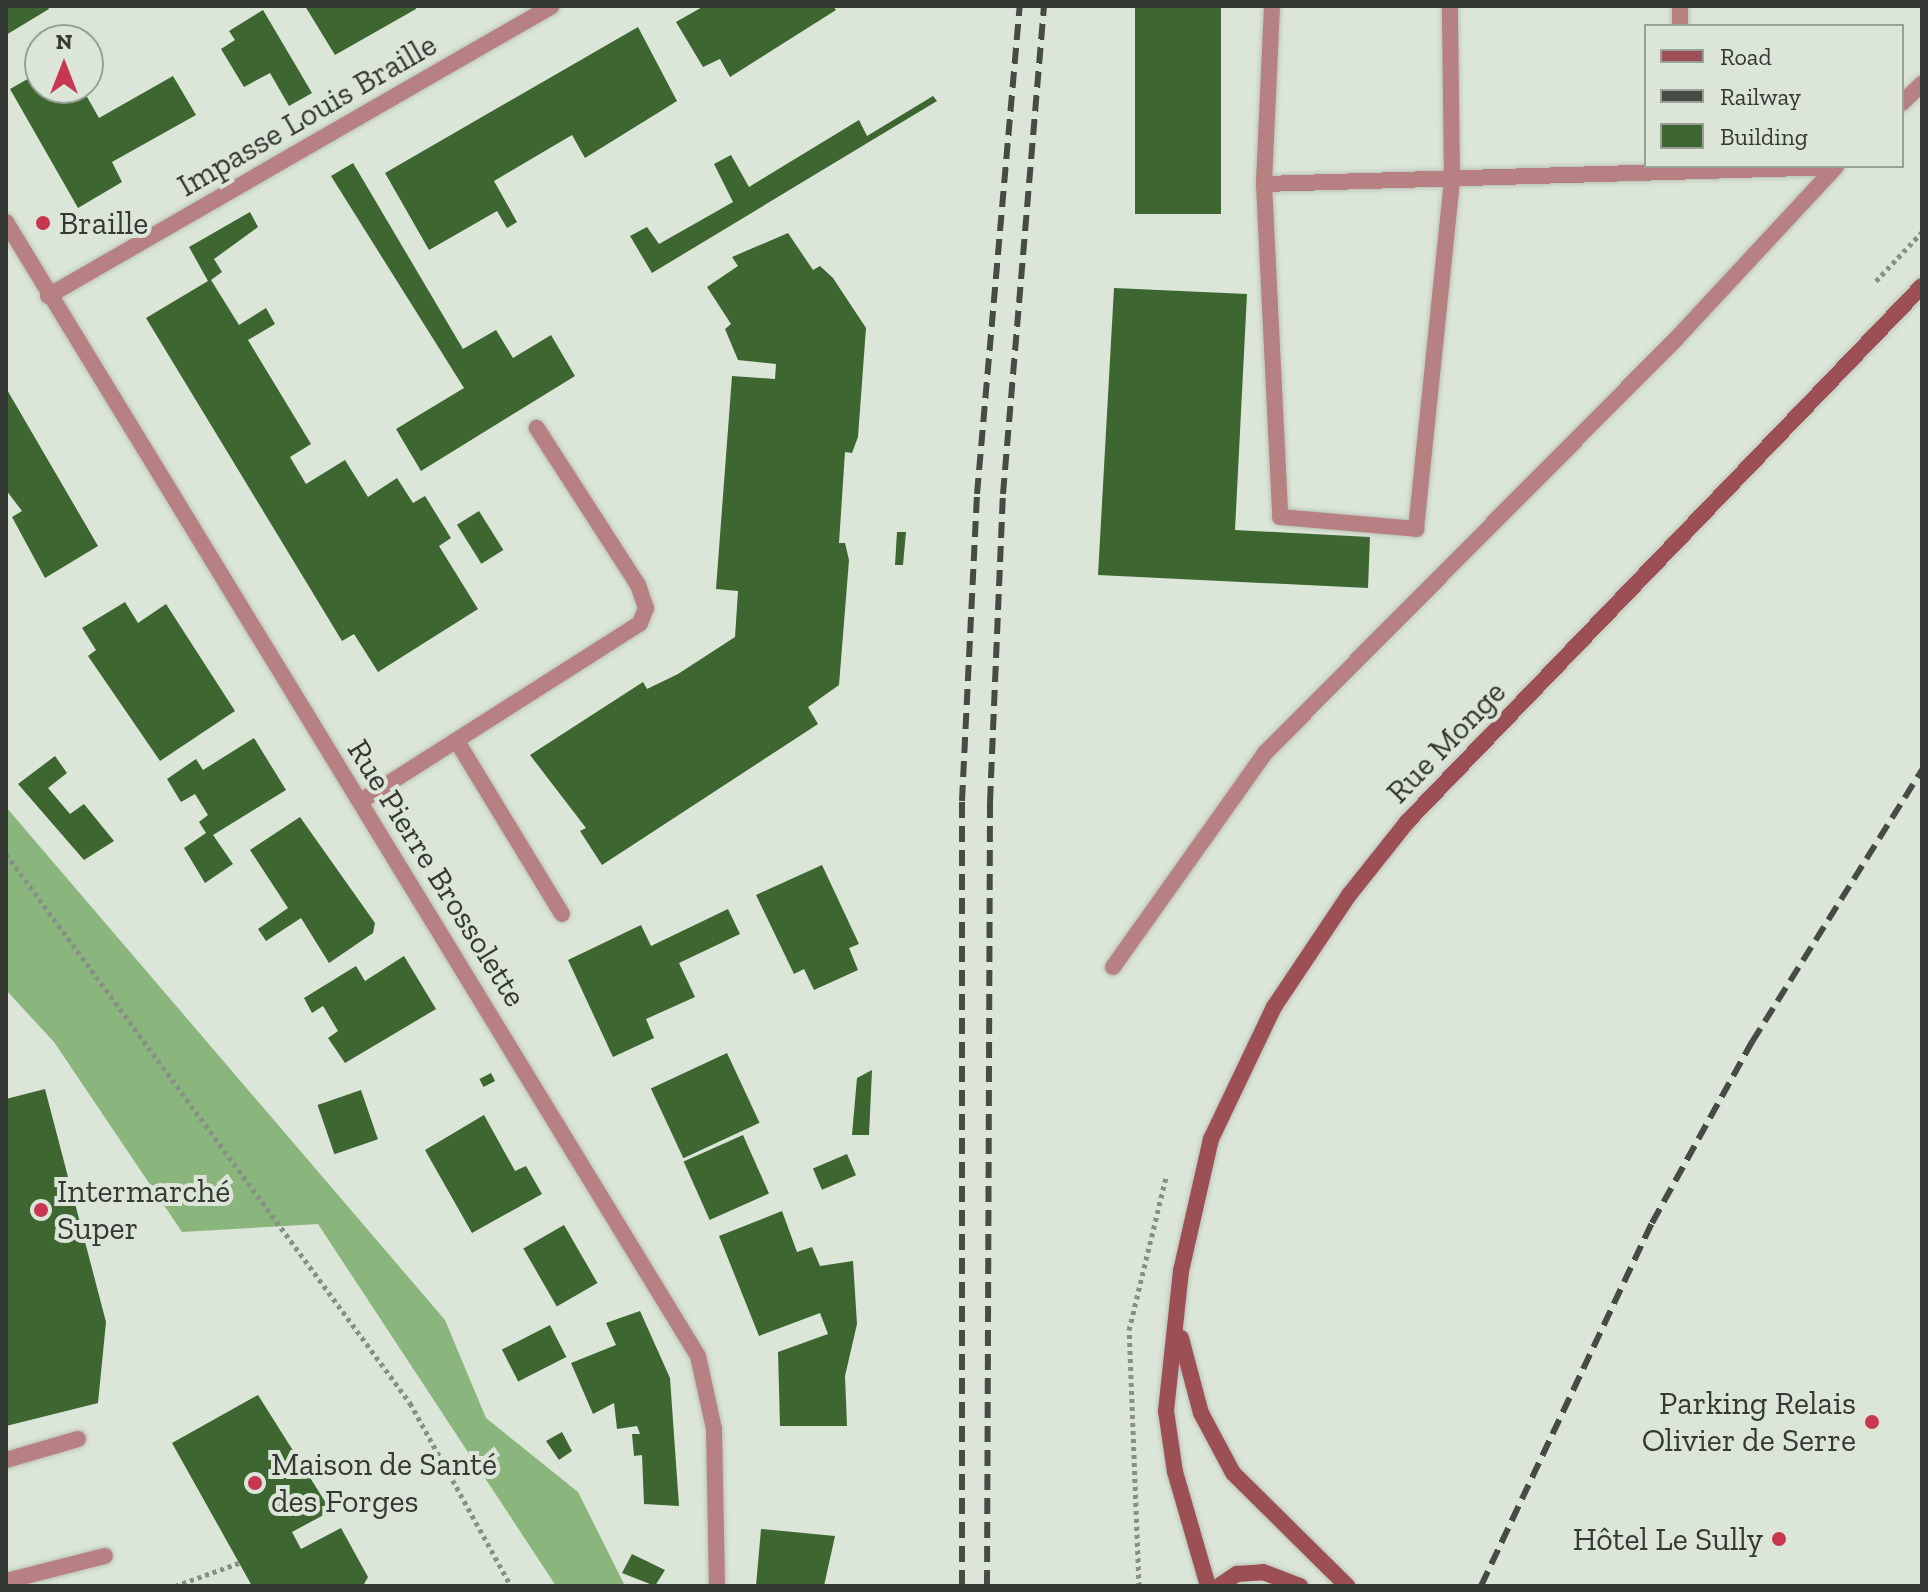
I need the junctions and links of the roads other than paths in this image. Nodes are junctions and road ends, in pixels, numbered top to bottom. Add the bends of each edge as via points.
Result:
1 (552, 6) edge
2 (1272, 6) edge
3 (1450, 6) edge
4 (1922, 84) edge
5 (1904, 101) edge
6 (1834, 168) edge
7 (1682, 170) edge
8 (1452, 179) junction
9 (1264, 184) junction
10 (6, 222) edge
11 (1922, 286) edge
12 (48, 296) junction
13 (537, 428) dead end
14 (458, 743) junction
15 (361, 801) junction
16 (562, 914) dead end
17 (1113, 967) dead end
18 (1179, 1334) junction
19 (78, 1439) dead end
20 (6, 1460) edge
21 (105, 1556) dead end
22 (6, 1581) edge
23 (717, 1586) edge
24 (1208, 1586) edge
25 (1219, 1586) edge
26 (1300, 1586) edge
27 (1347, 1586) edge

1 - 12 street, Impasse Louis Braille
2 - 9 street
3 - 8 street
4 - 5 street
6 - 7 street
6 - 17 street via 1675,340 1265,753
7 - 8 street
8 - 9 street
8 - 9 street via 1416,529 1280,517
10 - 12 street, Rue Pierre Brossolette
11 - 18 street, Rue Monge via 1407,822 1349,895 1274,1007 1211,1139 1181,1271
12 - 15 street, Rue Pierre Brossolette
13 - 14 street via 646,608 640,623
14 - 15 street
14 - 16 street
15 - 23 street, Rue Pierre Brossolette via 698,1356 714,1429
18 - 24 street, Rue Monge via 1166,1411 1175,1472
18 - 27 street, Rue Monge via 1201,1413 1233,1473
19 - 20 street
21 - 22 street
25 - 26 street via 1237,1574 1263,1572

